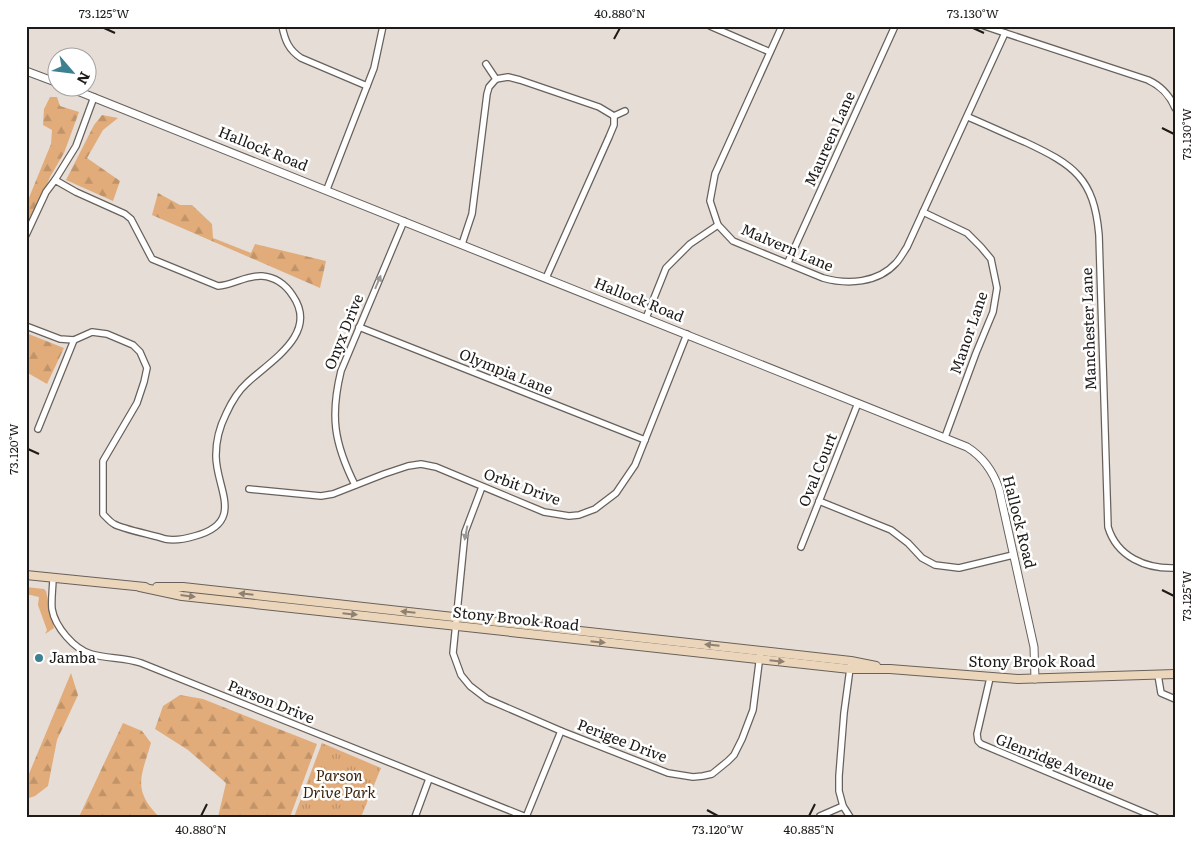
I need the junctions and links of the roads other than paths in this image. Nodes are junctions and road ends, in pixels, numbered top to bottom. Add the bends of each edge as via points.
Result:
1 (282, 26) edge
2 (383, 26) edge
3 (710, 26) edge
4 (782, 26) edge
5 (895, 26) edge
6 (984, 26) edge
7 (1005, 33) junction
8 (770, 52) junction
9 (486, 64) dead end
10 (26, 71) edge
11 (48, 79) edge
12 (496, 79) junction
13 (367, 86) junction
14 (93, 98) edge
15 (98, 98) edge
16 (1175, 108) edge
17 (625, 110) dead end
18 (614, 116) junction
19 (968, 117) junction
20 (55, 180) junction
21 (327, 189) junction
22 (923, 212) junction
23 (404, 221) junction
24 (718, 224) junction
25 (26, 235) edge
26 (462, 244) junction
27 (788, 262) junction
28 (546, 278) junction
29 (646, 318) junction
30 (26, 326) edge
31 (359, 327) junction
32 (687, 334) junction
33 (74, 340) junction
34 (858, 403) junction
35 (38, 429) dead end
36 (945, 437) junction
37 (645, 440) junction
38 (355, 485) junction
39 (482, 487) junction
40 (249, 489) dead end
41 (819, 501) junction
42 (801, 547) dead end
43 (1013, 555) junction
44 (1175, 568) edge
45 (26, 575) edge
46 (52, 577) junction
47 (140, 587) junction
48 (320, 602) junction
49 (319, 611) junction
50 (456, 617) junction
51 (455, 626) junction
52 (623, 635) junction
53 (622, 644) junction
54 (760, 655) junction
55 (851, 665) junction
56 (1175, 674) edge
57 (1158, 675) junction
58 (990, 678) junction
59 (1035, 679) junction
60 (1175, 698) edge
61 (561, 731) junction
62 (429, 779) junction
63 (843, 806) junction
64 (820, 816) edge
65 (415, 817) edge
66 (526, 817) edge
67 (850, 817) edge
68 (1155, 817) edge

1 - 13 street via 293,53
2 - 13 street
3 - 8 street
4 - 8 street, Malvern Lane
5 - 27 street, Maureen Lane
6 - 7 street
7 - 16 street via 1148,80 1168,94
7 - 19 street, Malvern Lane
8 - 24 street, Malvern Lane via 715,174 710,201
9 - 12 street
10 - 11 street
12 - 18 street via 520,80 599,107
12 - 26 street via 487,94 472,214
13 - 21 street
14 - 20 street via 76,146
15 - 21 street, Hallock Road
17 - 18 street
18 - 28 street via 609,137
19 - 22 street, Malvern Lane
19 - 44 street, Manchester Lane via 1067,164 1076,172 1090,196 1099,235 1108,527 1116,544 1132,559 1153,567
20 - 25 street
20 - 33 street via 126,214 132,219 152,259 218,286 251,276 273,279 283,285 297,302 300,318 293,340 284,352 246,384 225,416 216,456 225,509 218,524 202,534 171,540 114,524 102,514 103,461 137,403 147,368 133,345 107,334 92,332
21 - 23 street, Hallock Road
22 - 27 street, Malvern Lane via 907,247 897,262 881,275 859,282 837,282
22 - 36 street, Manor Lane via 967,234 981,246 991,259 998,288 993,312
23 - 26 street, Hallock Road
31 -> 23 street, Onyx Drive
24 - 27 street, Malvern Lane via 733,241
24 - 29 street via 690,244 666,268
26 - 28 street, Hallock Road
28 - 29 street, Hallock Road
29 - 32 street, Hallock Road
30 - 33 street via 51,337
31 - 37 street, Olympia Lane
31 - 38 street, Onyx Drive via 341,371 335,405 339,448
32 - 34 street, Hallock Road
32 - 37 street, Orbit Drive
33 - 35 street
34 - 36 street, Hallock Road
34 - 41 street, Oval Court
36 - 43 street, Hallock Road via 972,450 992,472 999,489
37 - 39 street, Orbit Drive via 635,466 616,493 595,509 578,515 544,512
38 - 39 street, Orbit Drive via 422,464
38 - 40 street, Orbit Drive via 321,496
39 -> 50 street, Perigee Drive via 465,532
41 - 42 street, Oval Court
41 - 43 street via 890,530 935,565 960,568
43 - 59 street, Hallock Road via 1034,647
45 - 46 main road, Stony Brook Road
46 - 47 main road, Stony Brook Road
46 - 62 street, Parson Drive via 55,618 79,649 140,663
48 -> 47 main road, Stony Brook Road via 183,587
47 -> 49 main road, Stony Brook Road via 182,596
48 - 49 main road
50 -> 48 main road, Stony Brook Road
49 -> 51 main road, Stony Brook Road
50 - 51 street, Perigee Drive
50 - 52 main road, Stony Brook Road
51 -> 53 main road, Stony Brook Road
51 - 61 street, Perigee Drive via 453,653 461,675 470,686 495,704
52 - 53 main road
54 -> 52 main road, Stony Brook Road
53 - 54 main road, Stony Brook Road
54 - 55 main road, Stony Brook Road
54 - 61 street, Perigee Drive via 753,710 742,739 734,755 712,774 693,777 668,773
55 - 58 main road, Stony Brook Road
55 - 63 street via 839,776
56 - 57 main road, Stony Brook Road
57 - 59 main road, Stony Brook Road
57 - 60 street via 1161,693
58 - 59 main road, Stony Brook Road
58 - 68 street, Glenridge Avenue via 977,734 981,744
61 - 66 street
62 - 65 street
62 - 66 street, Parson Drive
63 - 64 street
63 - 67 street

